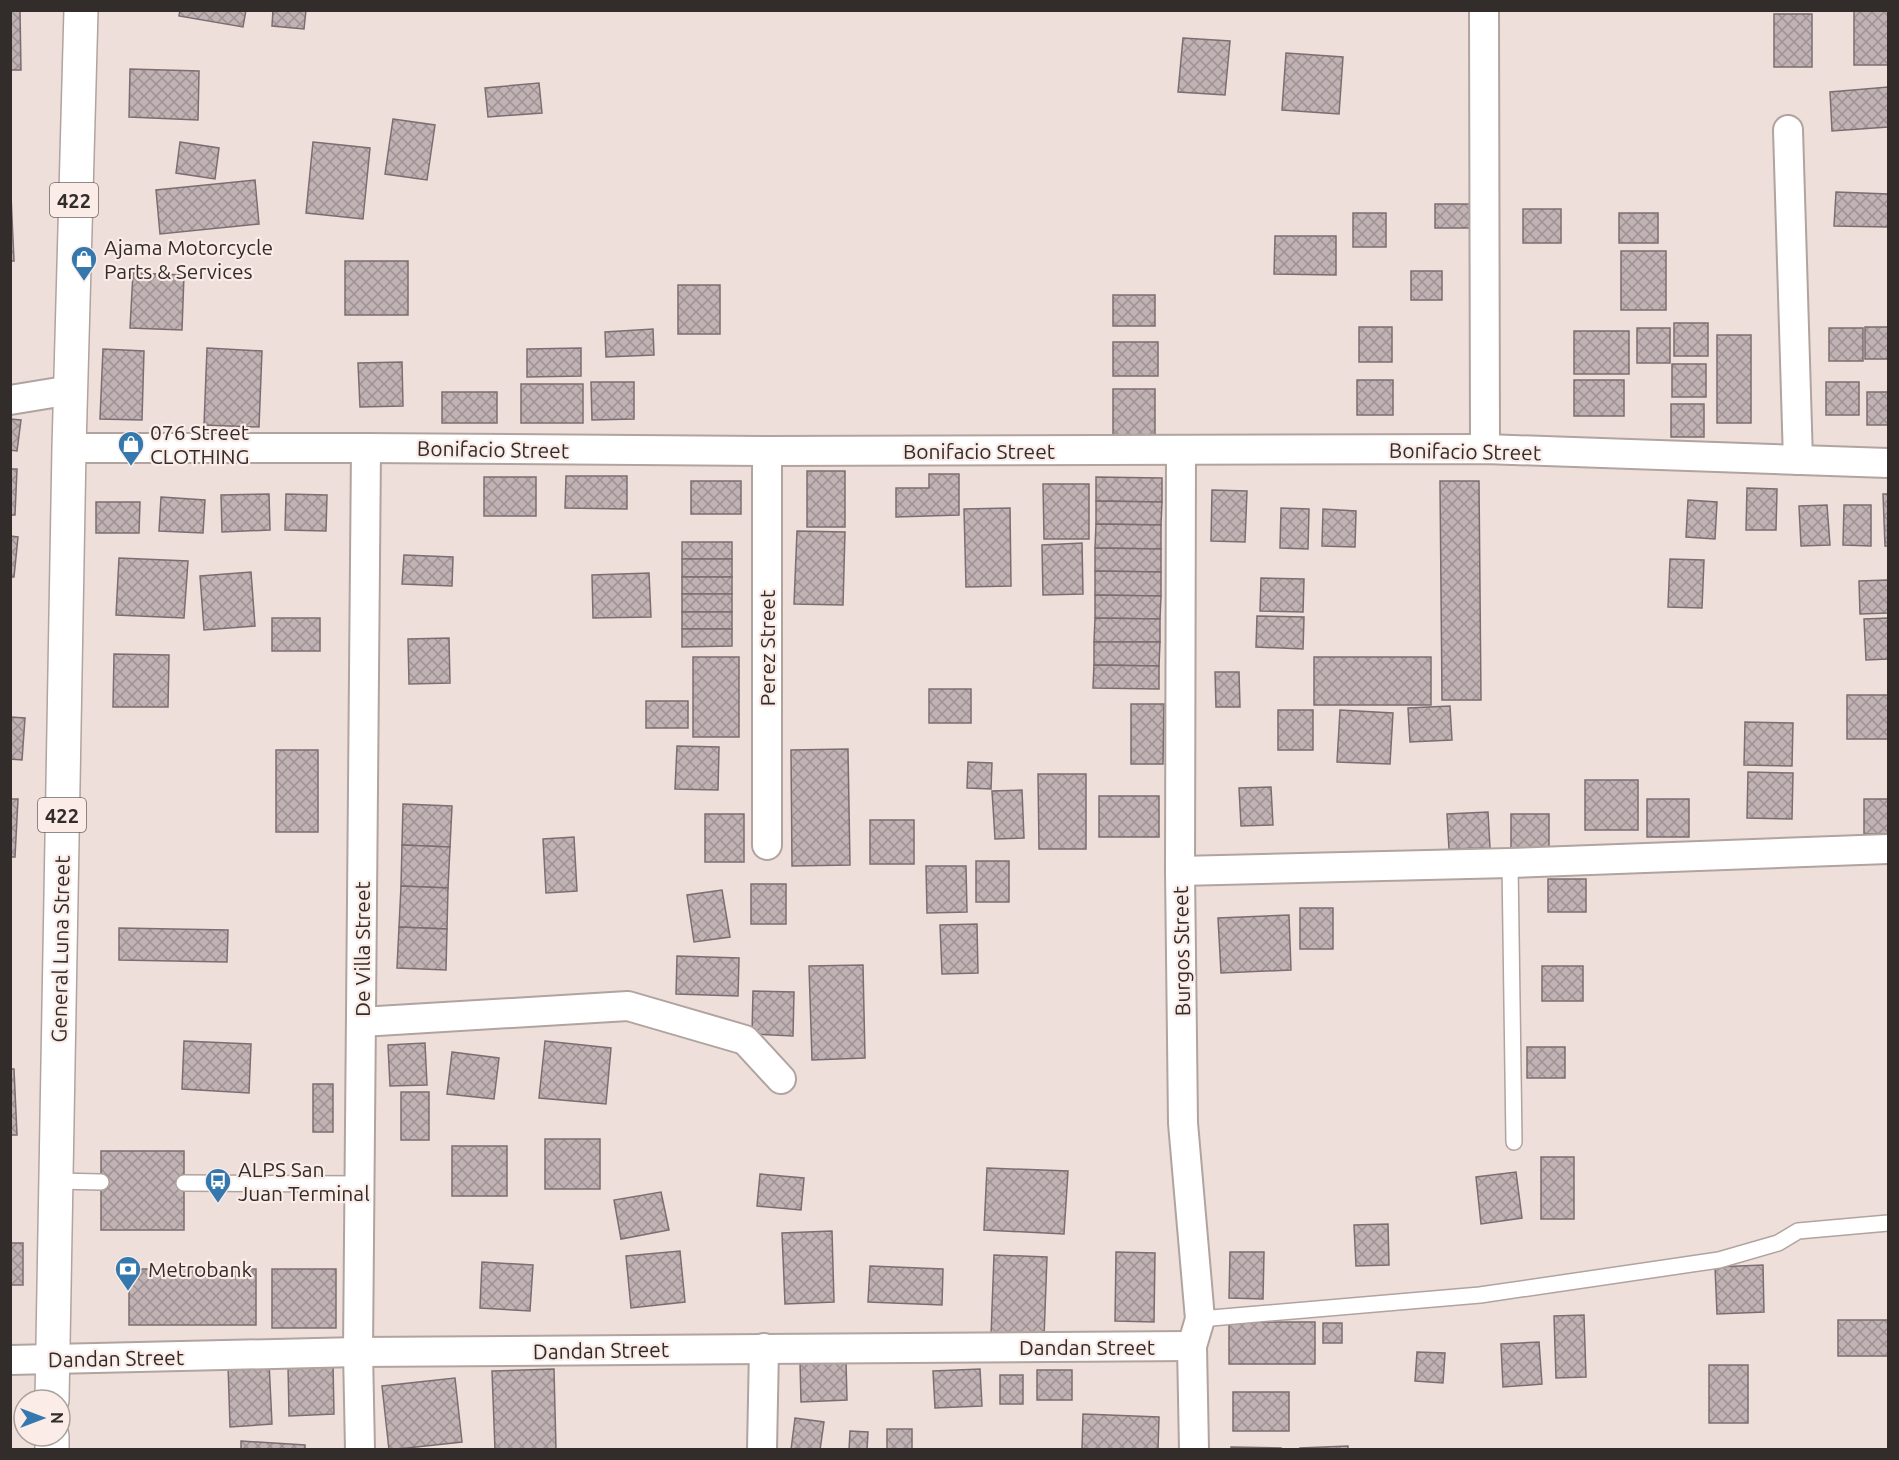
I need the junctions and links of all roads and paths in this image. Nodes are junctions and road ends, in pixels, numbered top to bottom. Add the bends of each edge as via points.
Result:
1 (81, 10) edge
2 (1484, 10) edge
3 (1788, 130) dead end
4 (71, 390) junction
5 (10, 400) edge
6 (69, 448) junction
7 (366, 448) junction
8 (1485, 449) junction
9 (1181, 450) junction
10 (767, 452) junction
11 (1798, 460) junction
12 (1888, 463) edge
13 (767, 845) dead end
14 (1888, 849) edge
15 (1510, 863) junction
16 (1180, 871) junction
17 (361, 1022) junction
18 (781, 1079) dead end
19 (1514, 1142) dead end
20 (56, 1181) junction
21 (101, 1182) dead end
22 (184, 1183) dead end
23 (360, 1184) junction
24 (1888, 1223) edge
25 (1200, 1319) junction
26 (1192, 1346) junction
27 (764, 1348) junction
28 (358, 1352) junction
29 (10, 1360) edge
30 (52, 1360) junction
31 (52, 1388) edge
32 (360, 1449) edge
33 (762, 1449) edge
34 (1194, 1449) edge

1 - 4 main road, 422
2 - 8 street
3 - 11 street
4 - 5 street
4 - 6 main road, General Luna Street / 422
6 - 7 street, Bonifacio Street
6 - 20 main road, General Luna Street / 422
7 - 10 street, Bonifacio Street
7 - 17 street, De Villa Street
8 - 9 street, Bonifacio Street
8 - 11 street, Bonifacio Street
9 - 10 street, Bonifacio Street
9 - 16 street, Burgos Street
10 - 13 street, Perez Street
11 - 12 street, Bonifacio Street
14 - 15 street
15 - 16 street
15 - 19 lane
16 - 25 street, Burgos Street via 1183,1123
17 - 18 street via 628,1006 745,1040
17 - 23 street, De Villa Street
20 - 21 lane
20 - 30 main road, General Luna Street / 422
22 - 23 lane
23 - 28 street, De Villa Street
24 - 25 lane via 1798,1231 1778,1243 1719,1260 1480,1295
25 - 26 street, Burgos Street
26 - 27 street, Dandan Street
26 - 34 street, Burgos Street
27 - 28 street, Dandan Street
27 - 33 street
28 - 30 street, Dandan Street
28 - 32 street, De Villa Street
29 - 30 street, Dandan Street
30 - 31 main road, General Luna Street / 422

